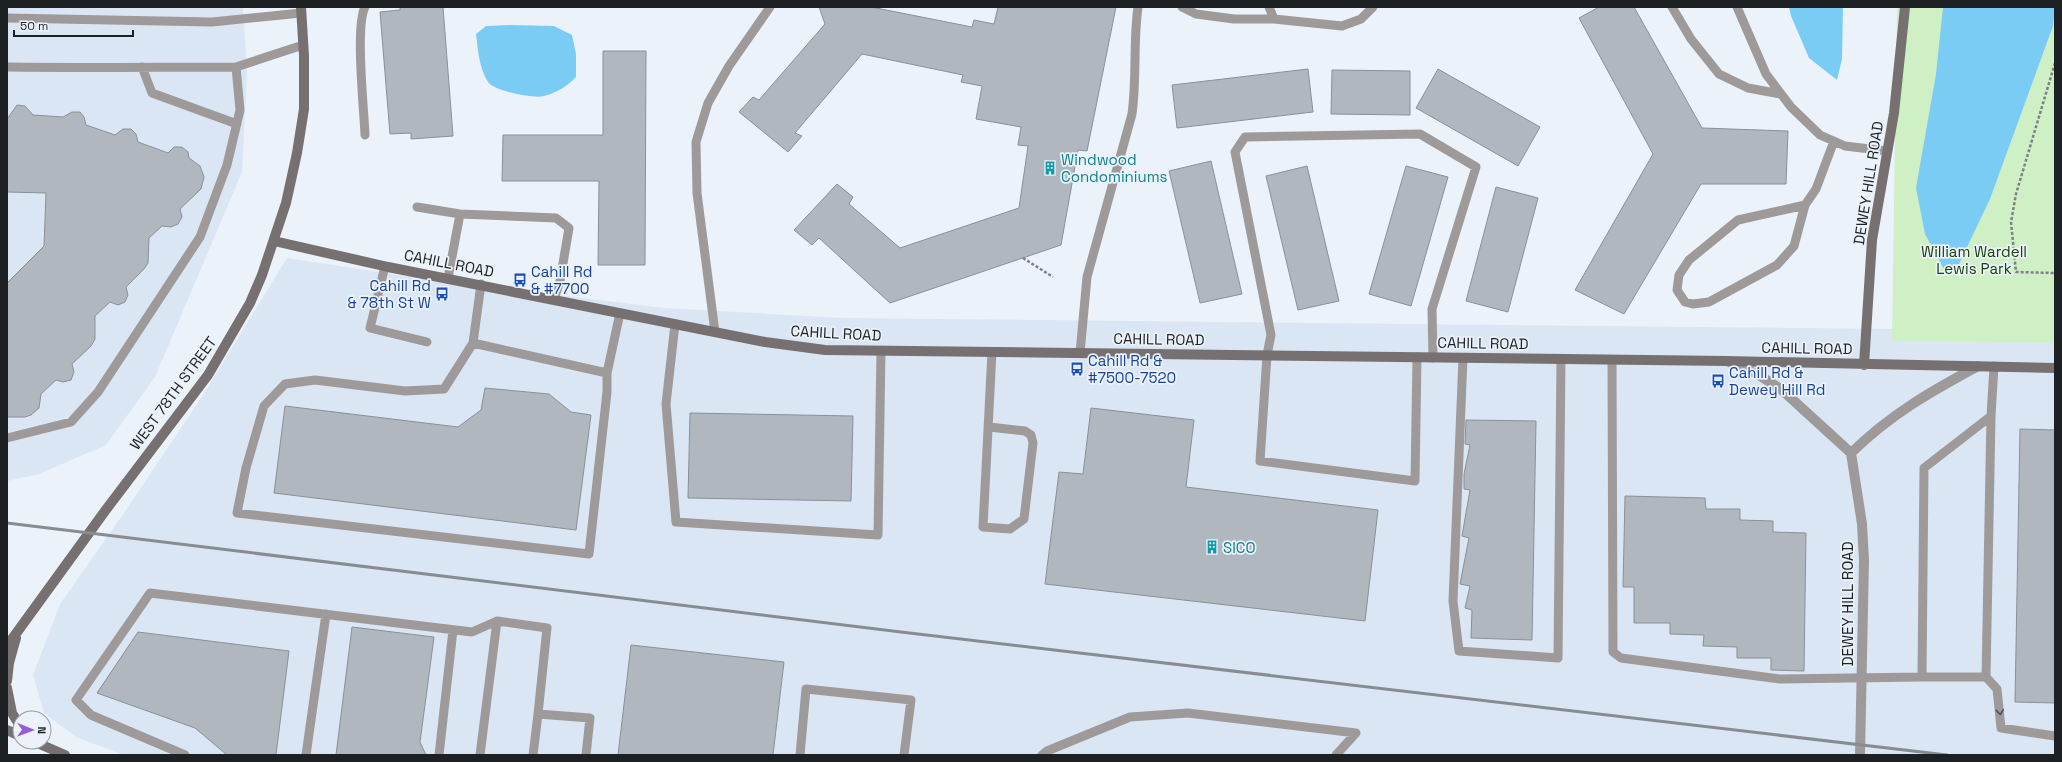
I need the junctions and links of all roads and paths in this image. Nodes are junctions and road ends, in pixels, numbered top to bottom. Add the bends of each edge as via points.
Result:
1 (365, 7) edge
2 (770, 7) edge
3 (1138, 7) edge
4 (1182, 7) edge
5 (1269, 7) edge
6 (1373, 7) edge
7 (1672, 7) edge
8 (1737, 7) edge
9 (1905, 7) edge
10 (301, 10) edge
11 (7, 18) edge
12 (1274, 19) junction
13 (304, 44) junction
14 (2055, 63) edge
15 (7, 67) edge
16 (142, 67) junction
17 (236, 67) junction
18 (1781, 94) junction
19 (237, 124) junction
20 (365, 135) dead end
21 (1834, 141) junction
22 (1887, 151) junction
23 (1805, 205) junction
24 (417, 207) dead end
25 (460, 214) junction
26 (274, 241) junction
27 (1024, 258) dead end
28 (385, 266) junction
29 (2055, 273) edge
30 (1053, 277) dead end
31 (448, 278) junction
32 (481, 284) junction
33 (554, 299) junction
34 (620, 313) junction
35 (675, 324) junction
36 (716, 332) junction
37 (427, 342) dead end
38 (473, 343) junction
39 (881, 351) junction
40 (992, 352) junction
41 (1080, 353) junction
42 (1267, 356) junction
43 (1416, 357) junction
44 (1434, 358) junction
45 (1463, 358) junction
46 (1561, 359) junction
47 (1612, 360) junction
48 (1727, 361) junction
49 (1864, 365) junction
50 (1978, 366) junction
51 (1994, 366) junction
52 (2055, 368) edge
53 (606, 373) junction
54 (1990, 416) junction
55 (989, 427) junction
56 (7, 438) edge
57 (1852, 453) junction
58 (326, 614) junction
59 (497, 621) junction
60 (19, 629) junction
61 (453, 630) junction
62 (7, 638) edge
63 (7, 646) edge
64 (1862, 677) junction
65 (1922, 677) junction
66 (1986, 677) junction
67 (7, 680) edge
68 (7, 688) edge
69 (12, 713) edge
70 (538, 714) junction
71 (2055, 736) edge
72 (52, 749) edge
73 (66, 755) edge
74 (185, 755) edge
75 (306, 755) edge
76 (439, 755) edge
77 (480, 755) edge
78 (533, 755) edge
79 (586, 755) edge
80 (800, 755) edge
81 (904, 755) edge
82 (1042, 755) edge
83 (1336, 755) edge
84 (1860, 755) edge

1 - 20 lane via 361,16 360,43
2 - 36 lane via 729,66 708,103 696,142 697,194
3 - 41 lane via 1132,114 1087,277
4 - 12 lane via 1196,14 1234,19
5 - 12 lane
6 - 12 lane via 1361,19 1342,26
7 - 18 lane via 1691,39 1719,74 1748,88
8 - 18 lane via 1766,74
9 - 22 street, DEWEY HILL ROAD via 1895,106
10 - 11 lane via 212,22
10 - 13 street, WEST 78TH STREET
13 - 17 lane
13 - 26 street, WEST 78TH STREET via 304,110 286,203
14 - 29 path via 2016,194 2011,222 2016,272
15 - 16 lane
16 - 17 lane
16 - 19 lane via 152,93
17 - 19 lane via 240,110
18 - 21 lane via 1820,135
19 - 56 lane via 227,165 200,237 98,392 71,422
21 - 22 lane via 1845,146
21 - 23 lane via 1816,190
22 - 49 street, DEWEY HILL ROAD via 1872,240
23 - 23 lane via 1794,246 1777,265 1709,302 1684,302 1676,290 1679,275 1689,260 1738,220
24 - 25 lane
25 - 31 lane
25 - 33 lane via 556,218 569,228 560,281
26 - 28 street, CAHILL ROAD
26 - 60 street, WEST 78TH STREET via 250,303 208,375 104,511
27 - 30 path
28 - 31 street, CAHILL ROAD
28 - 37 lane via 370,328
31 - 32 street, CAHILL ROAD
32 - 33 street, CAHILL ROAD
32 - 38 lane
33 - 34 street, CAHILL ROAD
34 - 35 street, CAHILL ROAD
34 - 53 lane
35 - 36 street, CAHILL ROAD
35 - 39 lane via 666,404 676,522 878,535
36 - 39 street, CAHILL ROAD via 764,342 825,350
38 - 53 lane
38 - 53 lane via 444,389 405,391 315,380 285,384 264,406 246,468 237,513 589,554 607,392
39 - 40 street, CAHILL ROAD
40 - 41 street, CAHILL ROAD
40 - 55 lane
41 - 42 street, CAHILL ROAD
42 - 43 street, CAHILL ROAD
42 - 43 lane via 1260,462 1415,481
42 - 44 lane via 1271,335 1269,320 1235,152 1246,137 1420,134 1476,167 1432,309
43 - 44 street, CAHILL ROAD
44 - 45 street, CAHILL ROAD
45 - 46 street, CAHILL ROAD
45 - 46 lane via 1453,601 1459,651 1558,658
46 - 47 street, CAHILL ROAD
47 - 48 street, CAHILL ROAD
47 - 64 lane via 1613,652 1621,658 1780,679
48 - 49 street, CAHILL ROAD
48 - 57 street via 1759,375 1782,390
49 - 50 street, CAHILL ROAD
50 - 51 street, CAHILL ROAD
50 - 57 street via 1919,398 1890,418
51 - 52 street, CAHILL ROAD
51 - 54 lane
54 - 65 lane via 1924,468
54 - 66 lane
55 - 55 lane via 982,527 1010,529 1024,518 1033,443 1031,434 1025,431
57 - 64 street, DEWEY HILL ROAD via 1862,524 1864,560
58 - 61 lane
58 - 74 lane via 150,593 76,700 91,715
58 - 75 lane
59 - 61 lane via 472,632
59 - 70 lane via 547,628
59 - 77 lane
60 - 62 street
60 - 63 street, WEST 78TH STREET
60 - 67 street
61 - 76 lane
64 - 65 lane
64 - 84 street, DEWEY HILL ROAD
65 - 66 lane
66 -> 71 lane via 1997,689 2001,728
68 - 69 street
70 - 78 lane
70 - 79 lane via 590,718
72 - 73 street
80 - 81 lane via 806,689 912,700
82 - 83 lane via 1130,717 1188,713 1356,733

